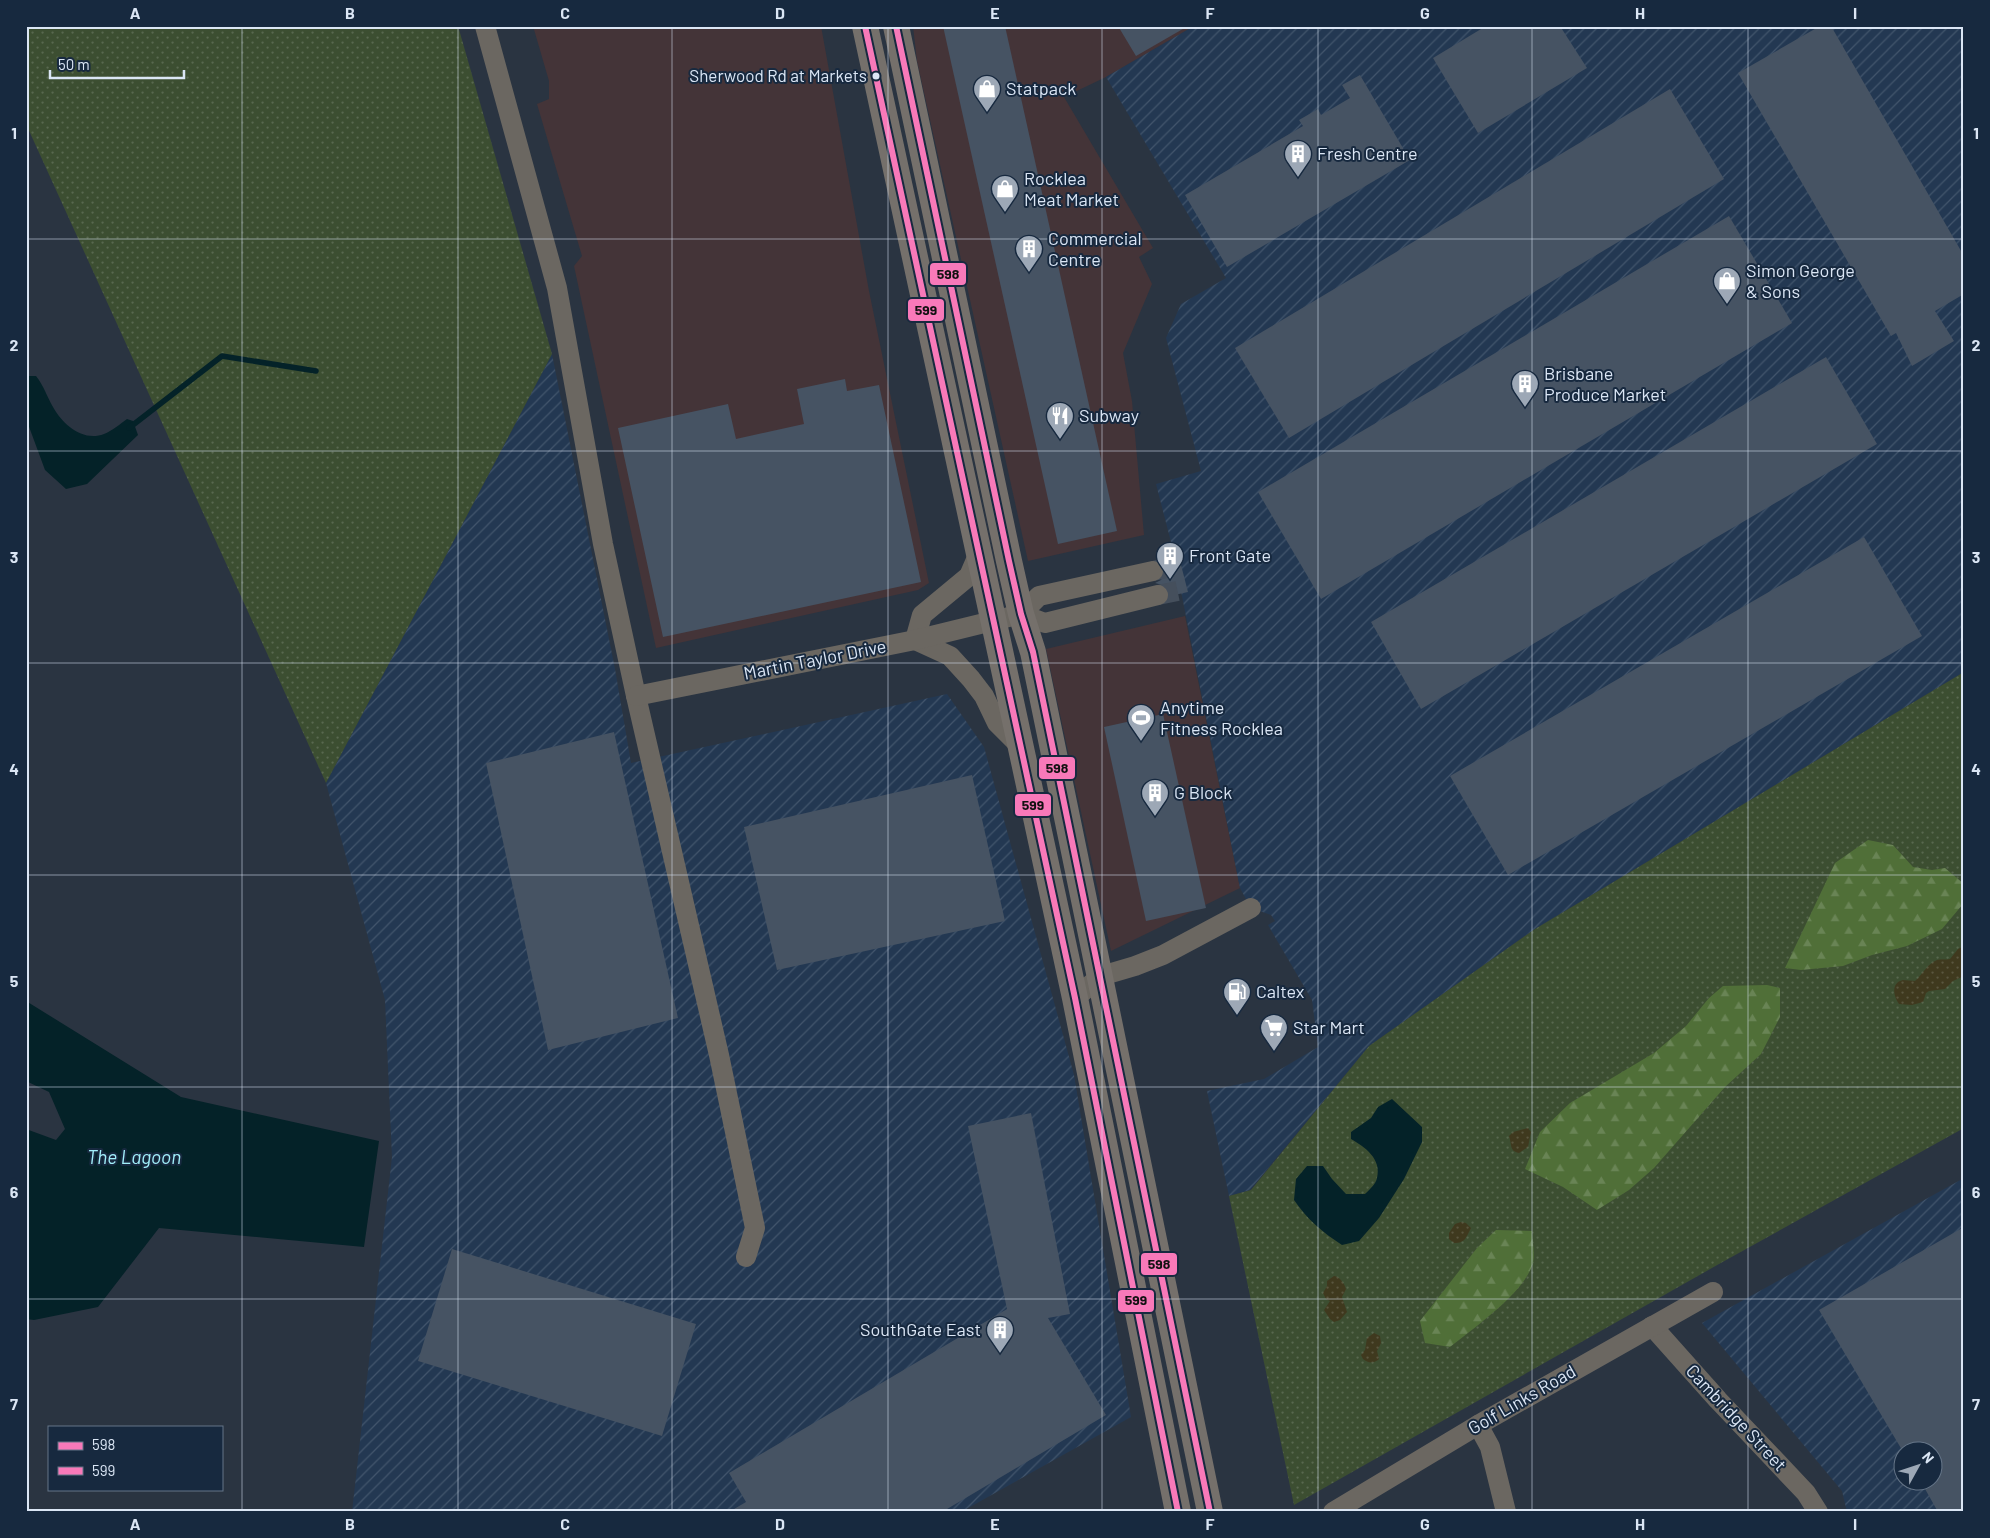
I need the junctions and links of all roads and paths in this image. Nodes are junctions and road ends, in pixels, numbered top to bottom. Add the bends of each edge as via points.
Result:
1 (485, 26) edge
2 (865, 26) edge
3 (896, 26) edge
4 (979, 553) junction
5 (1153, 571) tunnel mouth
6 (1158, 595) tunnel mouth
7 (1021, 614) junction
8 (994, 620) junction
9 (915, 640) junction
10 (636, 696) junction
11 (1021, 746) junction
12 (1251, 908) dead end
13 (1101, 976) junction
14 (1075, 998) junction
15 (746, 1257) dead end
16 (1713, 1292) dead end
17 (1652, 1326) junction
18 (1478, 1425) junction
19 (1178, 1512) edge
20 (1210, 1512) edge
21 (1333, 1512) edge
22 (1506, 1512) edge
23 (1818, 1512) edge

1 - 10 street via 557,288 603,544
2 - 4 main road
3 - 7 main road
4 - 8 main road
4 - 9 street via 969,576 922,615
5 - 7 street via 1039,596
6 - 7 street via 1045,624
7 - 8 street, Martin Taylor Drive
7 - 13 main road via 1033,652
8 - 9 street, Martin Taylor Drive
8 - 11 main road
9 - 10 street, Martin Taylor Drive
9 - 11 street via 950,656 984,696 997,723
10 - 15 street via 719,1055 755,1228
11 - 14 main road
12 - 13 street via 1163,955
13 - 14 street
13 - 20 main road
14 - 19 main road
16 - 17 street, Golf Links Road
17 - 18 street, Golf Links Road
17 - 23 street, Cambridge Street via 1806,1493
18 - 21 street, Golf Links Road
18 - 22 street via 1490,1447

